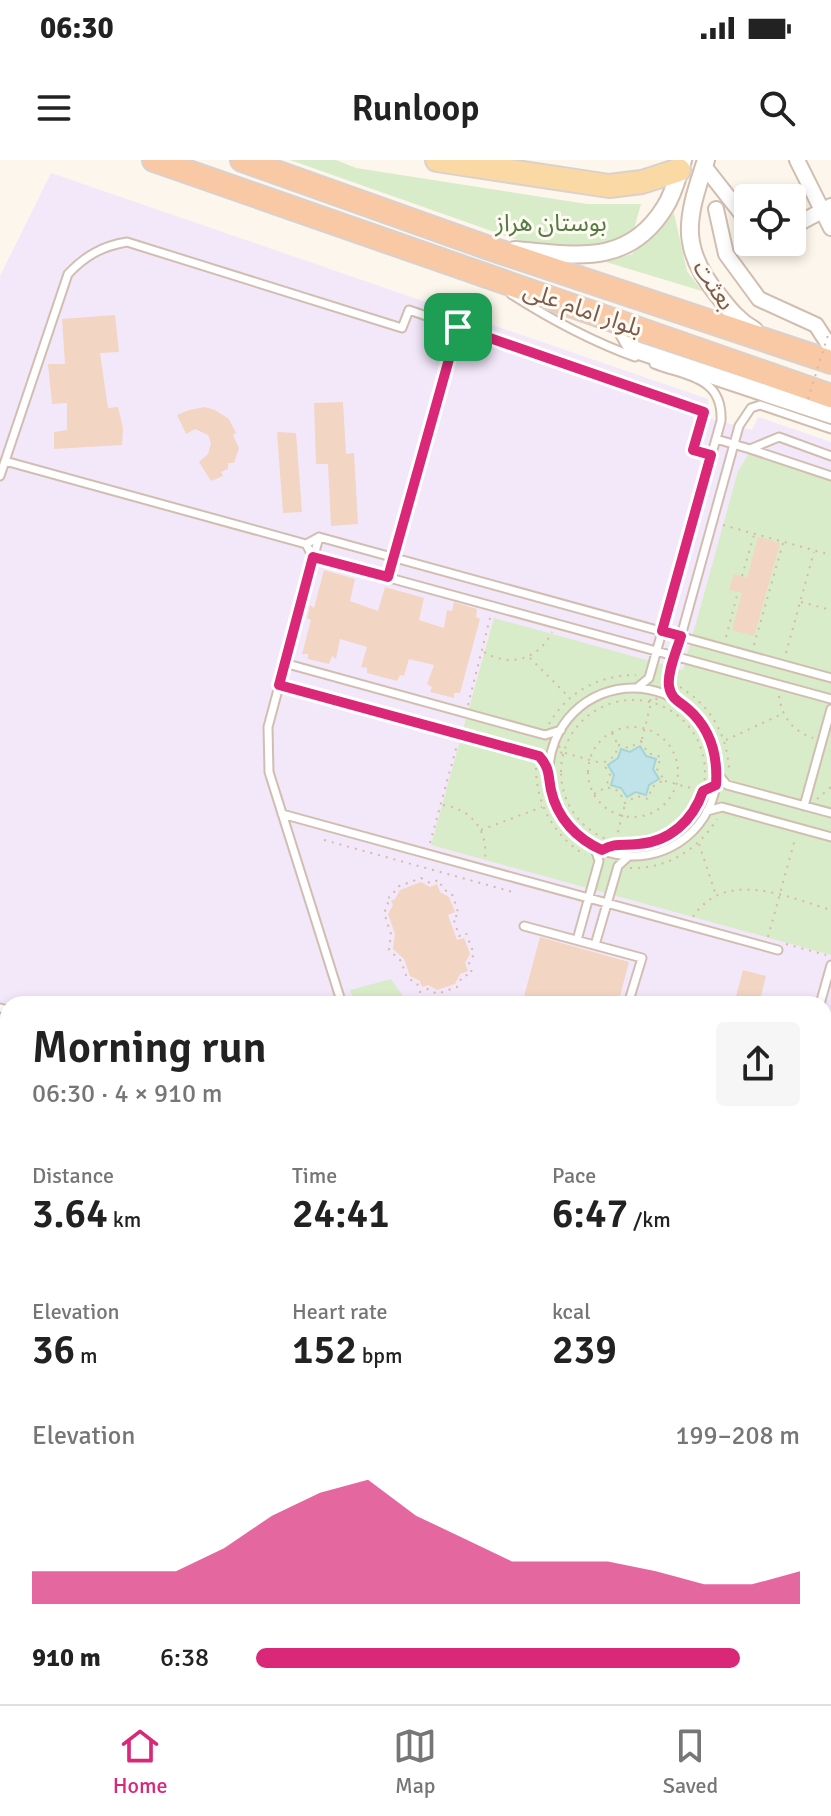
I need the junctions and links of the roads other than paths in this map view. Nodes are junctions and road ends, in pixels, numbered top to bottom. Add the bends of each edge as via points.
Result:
1 (154, 160) edge
2 (242, 160) edge
3 (437, 160) edge
4 (797, 160) edge
5 (705, 163) edge
6 (681, 165) edge
7 (549, 169) edge
8 (734, 203) edge
9 (827, 208) edge
10 (716, 209) dead end
11 (806, 219) edge
12 (831, 228) edge
13 (489, 248) junction
14 (476, 272) junction
15 (617, 321) junction
16 (458, 327) junction
17 (776, 343) junction
18 (831, 348) edge
19 (831, 362) edge
20 (820, 397) edge
21 (831, 415) edge
22 (831, 429) edge
23 (716, 439) junction
24 (734, 445) junction
25 (750, 449) junction
26 (711, 455) junction
27 (831, 456) edge
28 (5, 461) junction
29 (0, 476) edge
30 (831, 476) edge
31 (319, 537) junction
32 (306, 544) junction
33 (313, 557) junction
34 (394, 558) junction
35 (388, 577) junction
36 (662, 631) junction
37 (681, 636) junction
38 (657, 651) junction
39 (676, 656) junction
40 (284, 663) junction
41 (831, 678) edge
42 (279, 685) junction
43 (642, 687) junction
44 (669, 694) junction
45 (831, 699) edge
46 (831, 709) edge
47 (561, 730) junction
48 (547, 759) junction
49 (720, 783) junction
50 (804, 806) junction
51 (711, 807) junction
52 (831, 813) edge
53 (282, 814) junction
54 (831, 837) edge
55 (598, 850) junction
56 (624, 857) junction
57 (588, 898) junction
58 (607, 903) junction
59 (524, 926) dead end
60 (577, 940) junction
61 (595, 945) junction
62 (778, 950) dead end
63 (831, 965) edge
64 (339, 996) edge
65 (630, 996) edge
66 (822, 996) edge

1 - 14 highway, بلوار امام علی
2 - 13 highway, بلوار امام علی
3 - 7 main road
4 - 9 street
5 - 8 street
5 - 17 street, بعثت via 692,205 689,236 694,259 739,321
6 - 7 main road via 642,182 609,186
6 - 13 street via 667,205 644,235 620,249 582,255
9 - 11 street
9 - 12 street
10 - 18 street via 726,254 759,299 816,325
13 - 17 highway, بلوار امام علی
14 - 15 highway, بلوار امام علی
14 - 23 lane via 594,341 716,390 722,405
15 - 20 highway, بلوار امام علی
15 - 21 street via 633,349
16 - 26 lane via 704,412 693,450
16 - 28 lane via 409,310 402,328 127,242 113,244 88,255 68,274
16 - 34 lane
17 - 19 highway, بلوار امام علی
22 - 24 lane via 760,405 751,408 739,426
23 - 24 lane
23 - 26 lane
24 - 25 lane
24 - 37 lane
25 - 27 lane via 779,437
25 - 30 lane
26 - 36 lane
28 - 29 lane
28 - 32 lane
31 - 32 lane
31 - 33 lane
31 - 34 lane
32 - 33 lane
33 - 35 lane
33 - 40 lane
34 - 35 lane
34 - 36 lane
35 - 38 lane
36 - 37 lane
36 - 38 lane
37 - 39 lane
37 - 41 lane
38 - 39 lane
38 - 43 lane
39 - 44 lane
39 - 45 lane
40 - 42 lane
40 - 47 lane via 545,735
42 - 48 lane
42 - 53 lane via 268,727 269,772
43 - 44 lane
43 - 47 lane via 593,698
44 - 49 lane via 705,730
46 - 50 lane
47 - 48 lane
48 - 55 lane via 558,810 573,831
49 - 50 lane
49 - 51 lane
50 - 52 lane
51 - 54 lane
51 - 56 lane via 678,843
53 - 57 lane
53 - 64 lane
55 - 56 lane
55 - 57 lane
56 - 58 lane
57 - 58 lane
57 - 60 lane
58 - 61 lane
58 - 62 lane
59 - 60 lane
60 - 61 lane
61 - 65 lane via 642,958
63 - 66 lane

